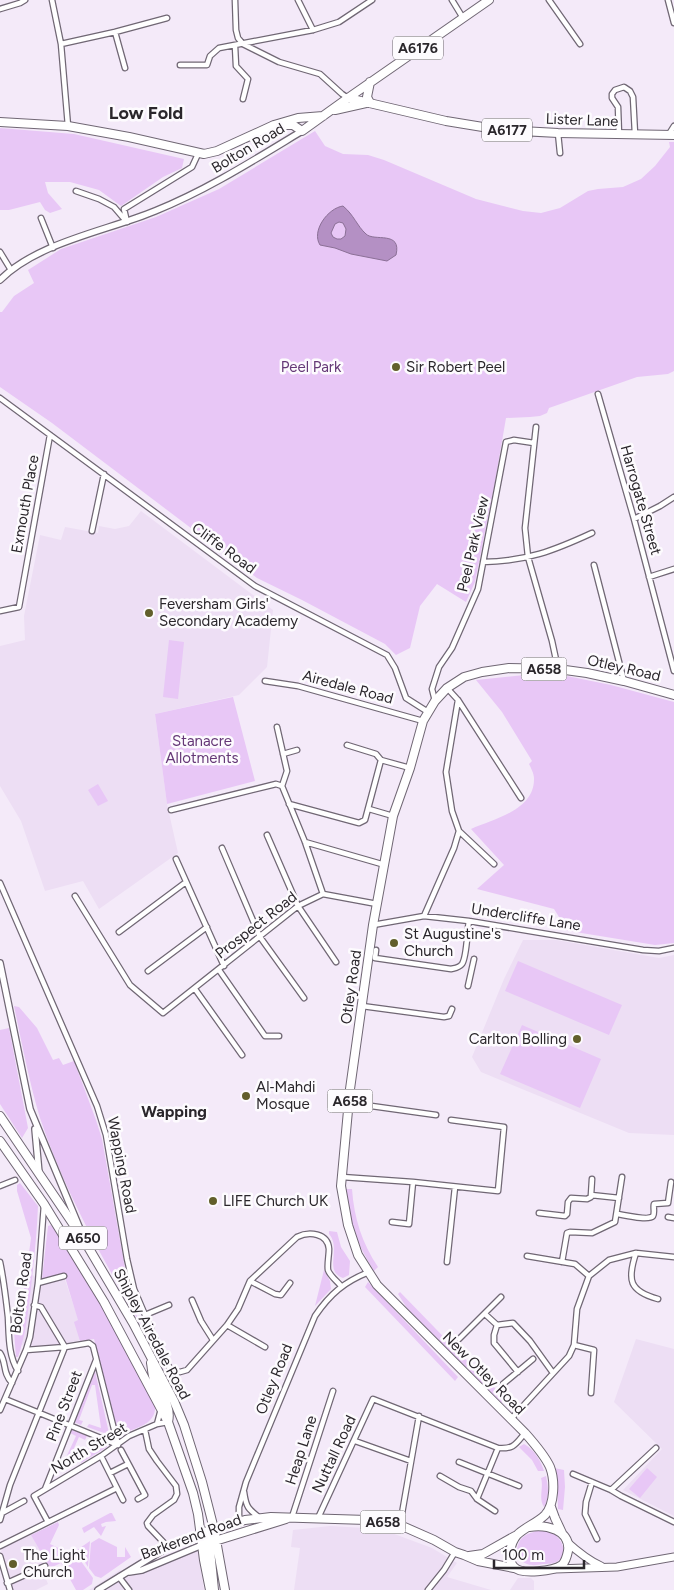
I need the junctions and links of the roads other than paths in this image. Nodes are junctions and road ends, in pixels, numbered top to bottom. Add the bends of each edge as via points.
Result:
1 (25, 0) edge
2 (52, 0) edge
3 (235, 0) edge
4 (298, 0) edge
5 (372, 0) edge
6 (452, 0) edge
7 (489, 0) edge
8 (549, 0) edge
9 (668, 0) edge
10 (0, 9) edge
11 (167, 18) dead end
12 (463, 18) junction
13 (674, 22) edge
14 (313, 30) junction
15 (115, 32) junction
16 (61, 44) junction
17 (243, 44) junction
18 (580, 44) dead end
19 (235, 46) junction
20 (180, 65) dead end
21 (126, 68) dead end
22 (370, 82) junction
23 (348, 98) junction
24 (243, 99) dead end
25 (369, 103) junction
26 (331, 111) junction
27 (323, 116) junction
28 (0, 122) edge
29 (274, 125) junction
30 (68, 126) junction
31 (674, 126) edge
32 (302, 131) junction
33 (558, 133) junction
34 (618, 135) junction
35 (635, 135) junction
36 (672, 135) edge
37 (560, 153) dead end
38 (198, 154) junction
39 (76, 191) dead end
40 (42, 218) dead end
41 (127, 222) junction
42 (53, 248) junction
43 (0, 252) edge
44 (12, 270) junction
45 (0, 280) edge
46 (598, 394) dead end
47 (0, 398) edge
48 (536, 427) dead end
49 (50, 436) junction
50 (534, 443) junction
51 (104, 474) junction
52 (674, 497) edge
53 (634, 519) junction
54 (92, 531) dead end
55 (592, 533) dead end
56 (528, 557) junction
57 (483, 562) junction
58 (594, 565) dead end
59 (674, 569) edge
60 (649, 577) junction
61 (0, 611) edge
62 (558, 669) junction
63 (674, 671) edge
64 (265, 681) dead end
65 (624, 681) junction
66 (447, 688) junction
67 (674, 694) edge
68 (458, 700) junction
69 (435, 701) junction
70 (428, 712) junction
71 (423, 720) junction
72 (277, 728) dead end
73 (347, 746) dead end
74 (297, 750) dead end
75 (283, 754) junction
76 (381, 760) junction
77 (410, 768) junction
78 (282, 786) junction
79 (521, 798) dead end
80 (289, 804) junction
81 (369, 809) junction
82 (171, 810) dead end
83 (393, 816) junction
84 (459, 831) junction
85 (267, 835) dead end
86 (305, 842) junction
87 (222, 848) dead end
88 (176, 859) dead end
89 (494, 864) dead end
90 (385, 865) junction
91 (186, 882) junction
92 (0, 883) edge
93 (323, 894) junction
94 (75, 896) dead end
95 (377, 904) junction
96 (298, 906) junction
97 (424, 916) junction
98 (469, 920) junction
99 (373, 925) junction
100 (207, 927) junction
101 (119, 932) dead end
102 (260, 937) junction
103 (674, 948) edge
104 (376, 950) dead end
105 (474, 959) dead end
106 (336, 962) dead end
107 (0, 963) edge
108 (462, 964) junction
109 (472, 965) junction
110 (224, 966) junction
111 (219, 970) junction
112 (148, 971) dead end
113 (468, 986) dead end
114 (195, 989) junction
115 (304, 998) dead end
116 (362, 1006) junction
117 (452, 1010) dead end
118 (279, 1036) dead end
119 (242, 1055) dead end
120 (350, 1103) junction
121 (436, 1115) dead end
122 (0, 1116) edge
123 (451, 1120) dead end
124 (34, 1122) junction
125 (0, 1141) edge
126 (39, 1176) junction
127 (342, 1177) junction
128 (622, 1177) dead end
129 (592, 1179) dead end
130 (15, 1180) dead end
131 (414, 1182) junction
132 (671, 1182) dead end
133 (0, 1186) edge
134 (455, 1187) junction
135 (591, 1195) junction
136 (619, 1198) junction
137 (44, 1204) junction
138 (539, 1213) dead end
139 (617, 1214) junction
140 (668, 1217) dead end
141 (674, 1218) edge
142 (392, 1222) dead end
143 (84, 1240) junction
144 (636, 1253) junction
145 (527, 1256) dead end
146 (674, 1256) edge
147 (0, 1262) edge
148 (447, 1262) dead end
149 (562, 1262) junction
150 (369, 1272) junction
151 (64, 1276) dead end
152 (589, 1276) junction
153 (250, 1280) junction
154 (38, 1283) junction
155 (290, 1283) dead end
156 (341, 1286) junction
157 (501, 1297) dead end
158 (658, 1299) dead end
159 (192, 1300) dead end
160 (169, 1305) dead end
161 (34, 1306) junction
162 (484, 1314) junction
163 (145, 1315) junction
164 (227, 1325) junction
165 (497, 1325) junction
166 (459, 1339) dead end
167 (213, 1340) junction
168 (574, 1345) junction
169 (66, 1347) junction
170 (265, 1347) dead end
171 (26, 1350) junction
172 (0, 1353) edge
173 (150, 1355) junction
174 (96, 1359) junction
175 (533, 1359) dead end
176 (18, 1371) junction
177 (518, 1372) junction
178 (553, 1374) junction
179 (12, 1383) junction
180 (503, 1384) dead end
181 (333, 1391) dead end
182 (591, 1393) dead end
183 (5, 1399) junction
184 (162, 1409) junction
185 (0, 1410) edge
186 (38, 1414) junction
187 (419, 1416) junction
188 (511, 1419) junction
189 (168, 1422) junction
190 (157, 1424) junction
191 (70, 1426) junction
192 (145, 1430) junction
193 (525, 1433) junction
194 (355, 1441) junction
195 (118, 1445) junction
196 (498, 1448) junction
197 (656, 1448) dead end
198 (121, 1450) dead end
199 (101, 1456) junction
200 (411, 1461) junction
201 (459, 1462) dead end
202 (128, 1464) junction
203 (110, 1473) junction
204 (489, 1474) junction
205 (573, 1474) dead end
206 (440, 1476) dead end
207 (592, 1482) junction
208 (519, 1486) dead end
209 (117, 1488) junction
210 (45, 1489) junction
211 (611, 1490) junction
212 (244, 1491) junction
213 (138, 1499) dead end
214 (477, 1499) junction
215 (123, 1500) dead end
216 (24, 1501) dead end
217 (551, 1507) junction
218 (495, 1511) dead end
219 (2, 1513) junction
220 (292, 1517) junction
221 (261, 1518) junction
222 (318, 1518) junction
223 (0, 1520) edge
224 (48, 1522) junction
225 (239, 1522) junction
226 (674, 1522) edge
227 (400, 1526) junction
228 (529, 1527) junction
229 (214, 1529) junction
230 (201, 1533) junction
231 (517, 1535) junction
232 (566, 1539) junction
233 (597, 1539) dead end
234 (209, 1543) junction
235 (0, 1546) edge
236 (168, 1546) junction
237 (455, 1552) junction
238 (0, 1556) edge
239 (467, 1556) junction
240 (674, 1557) edge
241 (45, 1566) dead end
242 (605, 1567) junction
243 (514, 1568) junction
244 (552, 1569) junction
245 (126, 1572) junction
246 (120, 1577) junction
247 (7, 1583) junction
248 (10, 1590) edge
249 (98, 1590) edge
250 (129, 1590) edge
251 (210, 1590) edge
252 (214, 1590) edge
253 (225, 1590) edge
254 (428, 1590) edge

1 - 10 street
2 - 16 street
3 - 17 street via 236,30
4 - 14 street
5 - 14 street via 339,22
6 - 12 street
7 - 12 main road, Bolton Road / A6176
8 - 18 street
9 - 13 street
11 - 15 street
12 - 22 main road, Bolton Road / A6176
14 - 17 street
15 - 16 street
15 - 21 street
16 - 30 street
17 - 19 street
17 - 23 street via 279,62 320,74
19 - 20 street via 219,48 210,56 207,66
19 - 24 street via 236,66 248,79
22 - 23 main road, Bolton Road / A6176
22 - 25 main road
23 - 25 main road, Lister Lane / A6177
23 - 26 main road, Bolton Road / A6177
25 - 26 main road, Lister Lane / A6177
25 - 33 main road, Lister Lane / A6177 via 501,130
26 - 27 main road, Bolton Road / A6177
27 - 29 main road, A6177 via 298,118
27 - 32 main road, Bolton Road
28 - 30 main road, A6177
29 - 32 main road via 293,126
29 - 38 main road, A6177 via 217,151
30 - 38 main road, A6177
31 - 36 street, Lister Lane
32 - 41 street, Bolton Road via 215,183
33 - 34 main road, Lister Lane / A6177
33 - 37 street
34 - 35 main road, Lister Lane / A6177
34 - 35 street via 618,107 612,94 624,87 633,97
35 - 36 main road, Lister Lane / A6177
38 - 41 street via 192,167 124,209
39 - 41 street via 114,207
40 - 42 street
41 - 42 street, Bolton Road
42 - 44 street, Bolton Road via 29,258
43 - 44 street
44 - 45 street, Bolton Road
46 - 53 street, Harrogate Street
47 - 49 street, Cliffe Road
48 - 50 street
49 - 51 street, Cliffe Road
49 - 61 street, Exmouth Place via 19,608
50 - 56 street via 526,518
50 - 57 street, Peel Park View via 506,442
51 - 54 street
51 - 70 street, Cliffe Road via 256,586 388,656 396,668 406,698
52 - 53 street
53 - 60 street, Harrogate Street
55 - 56 street
56 - 57 street
56 - 62 street
57 - 69 street, Peel Park View via 478,589 464,624 439,668 432,689
58 - 65 street
59 - 60 street
60 - 63 street, Harrogate Street
62 - 65 main road, Otley Road / A658
62 - 66 main road, Otley Road / A658 via 509,668 482,672 464,677
64 - 71 street, Airedale Road via 298,686
65 - 67 main road, Otley Road / A658
66 - 68 street
66 - 69 main road, Otley Road / A658
68 - 79 street
68 - 84 street via 446,772 452,811
69 - 70 main road, Otley Road / A658
70 - 71 main road, Otley Road / A658
71 - 77 main road, Otley Road / A658
72 - 75 street
73 - 76 street via 376,754
74 - 75 street
75 - 78 street via 288,771
76 - 77 street
76 - 81 street
77 - 83 main road, Otley Road / A658
78 - 80 street
78 - 82 street via 276,784
80 - 81 street via 359,823 365,820
80 - 86 street
81 - 83 street
83 - 90 main road, Otley Road / A658
84 - 89 street
84 - 97 street
85 - 96 street
86 - 90 street
86 - 93 street
87 - 102 street
88 - 91 street
90 - 95 main road, Otley Road / A658
91 - 100 street
91 - 101 street
92 - 163 street, Wapping Road via 97,1106 106,1135 125,1250 134,1289
93 - 95 street
93 - 96 street, Prospect Road
94 - 114 street, Prospect Road via 130,985 163,1014
95 - 99 main road, Otley Road / A658
96 - 102 street, Prospect Road
96 - 106 street
97 - 98 street, Undercliffe Lane
97 - 99 street, Undercliffe Lane
98 - 103 street, Undercliffe Lane via 642,950
98 - 108 street
99 - 116 main road, Otley Road / A658
100 - 110 street
100 - 112 street
102 - 110 street, Prospect Road
102 - 115 street
104 - 108 street via 375,958 410,964 451,969
105 - 109 street
107 - 124 street
108 - 109 street
109 - 113 street
110 - 111 street, Prospect Road
111 - 114 street, Prospect Road
111 - 118 street via 265,1036
114 - 119 street
116 - 117 street via 444,1017 449,1016
116 - 120 main road, Otley Road / A658
120 - 121 street
120 - 127 main road, Otley Road / A658
122 - 126 main road, Shipley Airedale Road / A650
123 - 134 street via 504,1127 498,1191
124 - 126 street
124 - 143 street
125 - 137 main road, Shipley Airedale Road / A650
126 - 137 main road
126 - 143 main road, Shipley Airedale Road / A650
127 - 131 street
127 - 150 main road, Otley Road / A658 via 348,1225 358,1255
128 - 136 street
129 - 135 street
130 - 133 street
131 - 134 street
131 - 142 street via 409,1224
132 - 139 street via 668,1203 654,1204 651,1218
134 - 148 street
135 - 136 street
135 - 138 street via 588,1199 571,1198 565,1216
136 - 139 street
137 - 154 street, Bolton Road
137 - 184 main road, Shipley Airedale Road / A650 via 104,1302
139 - 149 street via 615,1222 594,1232 567,1233
140 - 141 street
143 - 173 main road, Shipley Airedale Road / A650
144 - 146 street
144 - 152 street via 609,1260
144 - 158 street via 631,1280 644,1295
145 - 149 street
147 - 176 street via 5,1282 10,1348
149 - 152 street via 575,1264
150 - 156 street, Otley Road
150 - 188 main road, New Otley Road / A658 via 377,1285
151 - 154 street
152 - 168 street via 578,1309
153 - 155 street via 281,1295
153 - 156 street via 297,1237 314,1234 326,1240 329,1246 328,1270
153 - 164 street
154 - 161 street, Bolton Road
156 - 212 street, Otley Road via 325,1302 310,1326
157 - 162 street
159 - 167 street
160 - 163 street
161 - 169 street via 41,1307
161 - 171 street, Bolton Road
162 - 165 street
162 - 166 street
163 - 167 street, Wapping Road via 165,1362 173,1371 186,1370
164 - 167 street
164 - 170 street
165 - 177 street via 494,1343
165 - 178 street via 513,1323
168 - 178 street
168 - 182 street via 594,1350
169 - 171 street
169 - 174 street via 89,1343
169 - 186 street
171 - 176 street, Bolton Road
172 - 179 street via 6,1377
173 - 189 main road via 154,1378 170,1414
173 - 229 main road, Shipley Airedale Road / A650 via 184,1425
174 - 191 street, Pine Street
174 - 195 street
175 - 177 street
176 - 179 street, Bolton Road
177 - 180 street
178 - 188 street
179 - 183 street, Bolton Road
181 - 220 street, Heap Lane
183 - 185 street, Bolton Road
183 - 186 street
184 - 189 main road, Shipley Airedale Road / A650
184 - 190 street
186 - 191 street
186 - 219 street
187 - 194 street, Nuttall Road via 373,1399
187 - 196 street
187 - 200 street
188 - 193 main road, New Otley Road / A658
189 - 190 street, North Street
189 - 230 main road, Shipley Airedale Road / A650 via 193,1493
190 - 192 street, North Street
191 - 195 street
191 - 210 street, Pine Street
192 - 195 street, North Street via 129,1436
192 - 236 street via 149,1449 177,1488 174,1500 147,1523
193 - 196 street via 516,1445
193 - 217 main road, New Otley Road / A658 via 550,1467
194 - 200 street
194 - 222 street, Nuttall Road
195 - 199 street, North Street
196 - 204 street
197 - 211 street
198 - 202 street
199 - 203 street
199 - 210 street, North Street
200 - 227 street
201 - 204 street
202 - 203 street
202 - 213 street via 145,1495
203 - 209 street
204 - 208 street
204 - 214 street
205 - 207 street
206 - 214 street via 471,1491
207 - 211 street
207 - 233 street via 585,1514
209 - 215 street
209 - 224 street
210 - 224 street, North Street via 34,1496
211 - 226 street
212 - 221 street via 246,1505
212 - 225 street, Otley Road via 239,1506
214 - 218 street
216 - 219 street
217 - 228 main road
217 - 232 main road, New Otley Road / A658
219 - 223 street
220 - 221 main road, Barkerend Road / A658
220 - 222 main road, Barkerend Road / A658
220 - 234 main road, Barkerend Road / A658
221 - 225 main road, Barkerend Road / A658
222 - 227 main road, Barkerend Road / A658 via 367,1520
224 - 235 street
225 - 229 main road, Barkerend Road / A658
227 - 237 main road, Barkerend Road / A658
228 - 231 main road
228 - 232 main road via 548,1526
229 - 230 main road, Barkerend Road / A658
229 - 234 main road, Shipley Airedale Road / A650
230 - 234 main road, Shipley Airedale Road / A650
230 - 236 street, Barkerend Road
231 - 239 main road via 483,1554
231 - 243 main road via 510,1552
232 - 242 main road via 588,1560
232 - 244 main road via 568,1551 565,1562
234 - 245 street, Barkerend Road via 142,1570
234 - 251 main road, Shipley Airedale Road / A650
234 - 252 main road
234 - 253 main road, Shipley Airedale Road / A650
236 - 245 street, Barkerend Road
237 - 239 main road, Barkerend Road / A658
237 - 254 street
238 - 247 street
239 - 243 main road, Barkerend Road / A658 via 478,1562
240 - 242 main road
241 - 247 street
242 - 244 main road
243 - 244 main road via 530,1571
245 - 246 street, Barkerend Road
246 - 249 street, Barkerend Road
246 - 250 street
247 - 248 street

